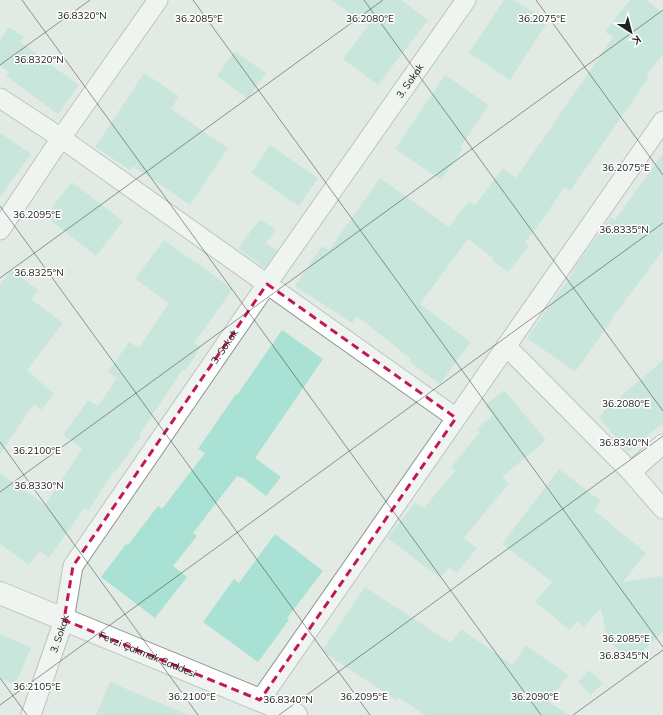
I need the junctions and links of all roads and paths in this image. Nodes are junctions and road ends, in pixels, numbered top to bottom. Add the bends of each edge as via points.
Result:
1 (158, 0) edge
2 (466, 0) edge
3 (0, 98) edge
4 (663, 121) edge
5 (61, 138) junction
6 (0, 230) edge
7 (267, 284) junction
8 (506, 346) junction
9 (456, 418) junction
10 (663, 444) edge
11 (631, 472) junction
12 (663, 509) edge
13 (0, 593) edge
14 (64, 620) junction
15 (260, 700) junction
16 (31, 715) edge
17 (296, 715) edge

1 - 5 street
2 - 7 street, 3. Sokak
3 - 5 street
4 - 8 street
5 - 6 street
5 - 7 street
7 - 9 street
7 - 14 street, 3. Sokak via 73,566
8 - 9 street
8 - 11 street
9 - 15 street
10 - 11 street
11 - 12 street
13 - 14 street, Fevzi Çakmak Caddesi
14 - 15 street, Fevzi Çakmak Caddesi
14 - 16 street, 3. Sokak
15 - 17 street, Fevzi Çakmak Caddesi

